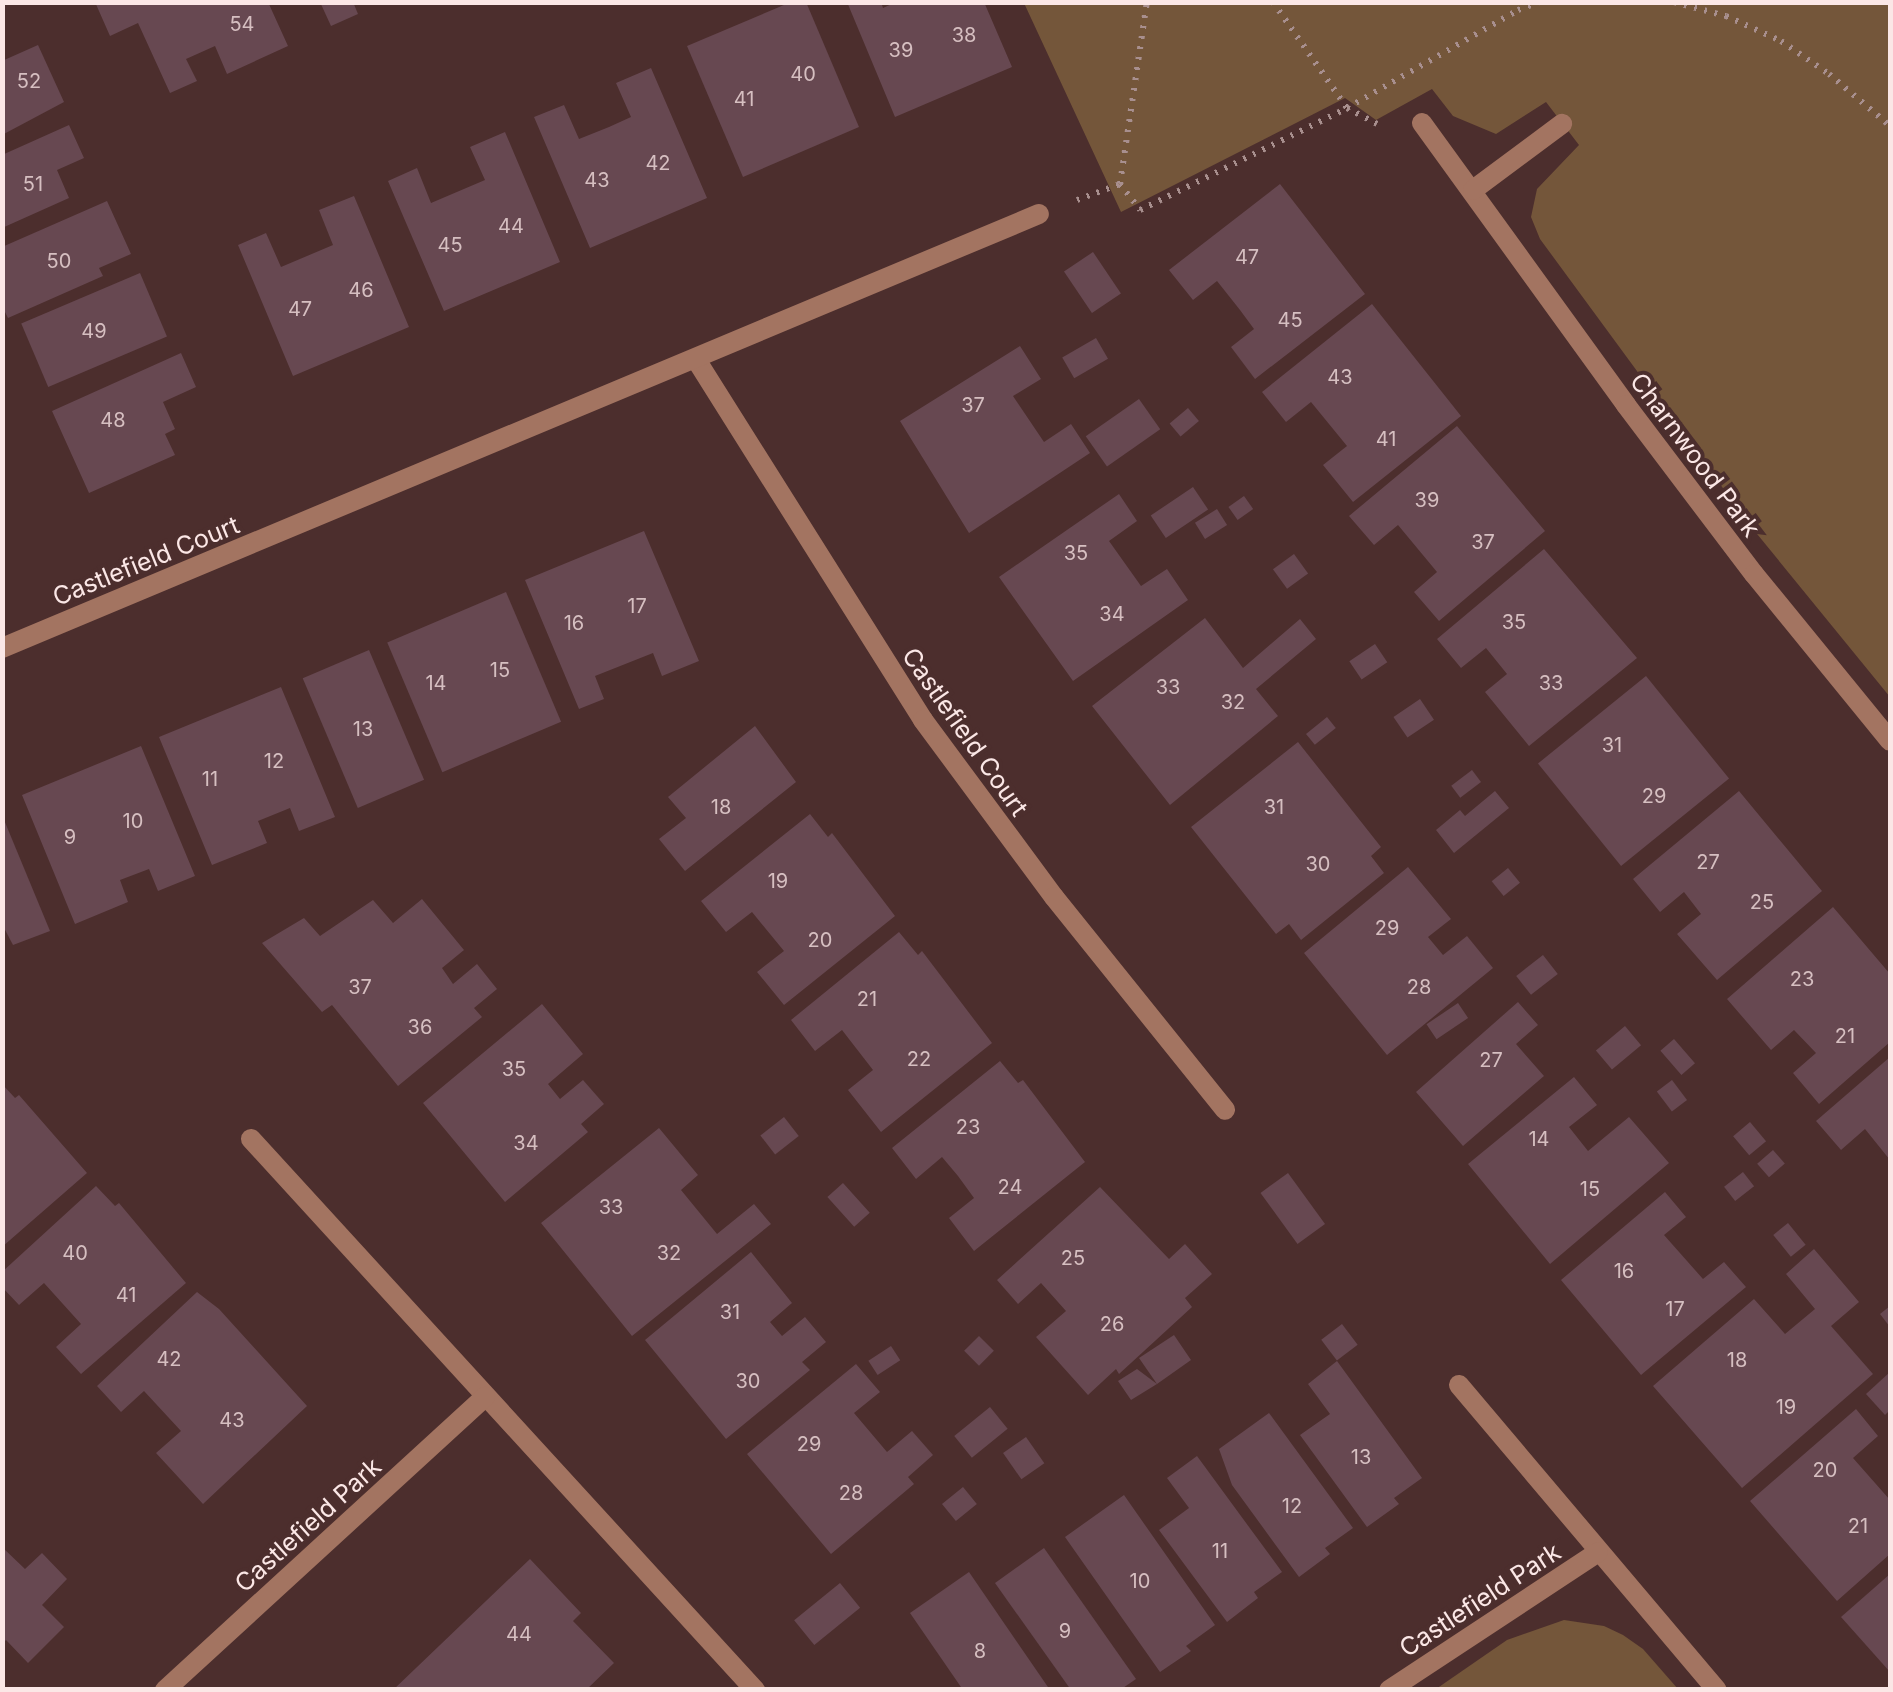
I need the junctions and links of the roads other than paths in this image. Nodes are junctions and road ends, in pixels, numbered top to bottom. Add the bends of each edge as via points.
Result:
1 (1422, 123) road end
2 (1562, 124) dead end
3 (1473, 190) junction
4 (1039, 214) road end
5 (696, 361) junction
6 (2, 648) edge
7 (1890, 741) edge
8 (1224, 1110) dead end
9 (251, 1139) dead end
10 (1458, 1385) dead end
11 (485, 1398) junction
12 (1598, 1552) junction
13 (164, 1690) edge
14 (754, 1690) edge
15 (1390, 1690) edge
16 (1717, 1690) edge

1 - 3 street, Charnwood Park
2 - 3 street
3 - 7 street, Charnwood Park via 1650,437
4 - 5 street, Castlefield Court
5 - 6 street, Castlefield Court
5 - 8 street, Castlefield Court via 933,733
9 - 11 street
10 - 12 street, Castlefield Park
11 - 13 street, Castlefield Park
11 - 14 street
12 - 15 street, Castlefield Park
12 - 16 street, Castlefield Park

